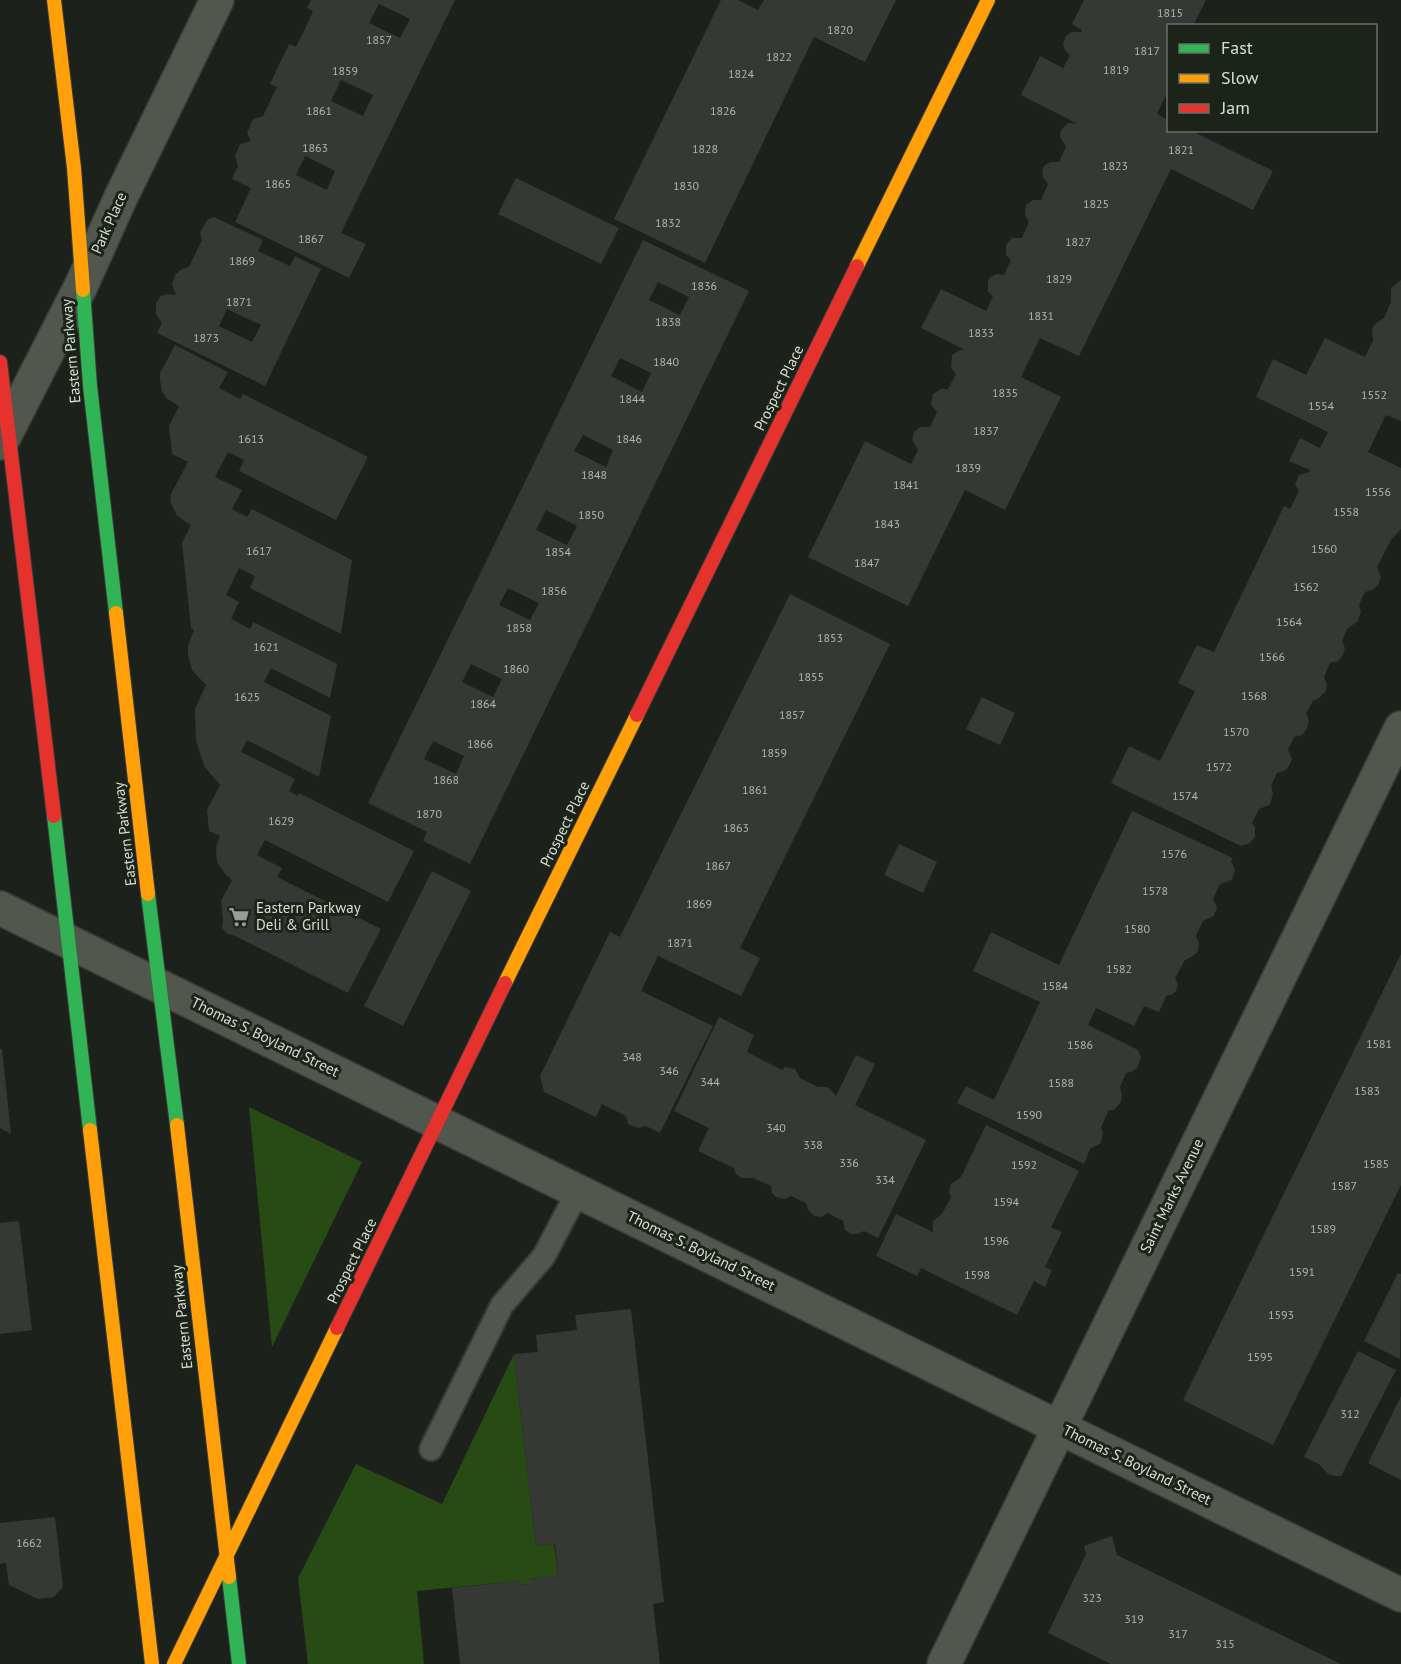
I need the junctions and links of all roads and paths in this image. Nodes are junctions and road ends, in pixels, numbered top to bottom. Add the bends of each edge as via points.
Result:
1 (54, 0) edge
2 (217, 0) edge
3 (988, 0) edge
4 (81, 286) junction
5 (0, 362) edge
6 (5, 438) edge
7 (1401, 728) edge
8 (0, 908) edge
9 (68, 940) junction
10 (158, 985) junction
11 (438, 1122) junction
12 (578, 1191) junction
13 (1059, 1427) junction
14 (431, 1449) dead end
15 (226, 1557) junction
16 (1401, 1595) edge
17 (152, 1664) edge
18 (174, 1664) edge
19 (238, 1664) edge
20 (944, 1664) edge

1 - 4 main road, Eastern Parkway via 74,168
2 - 4 street, Park Place
3 - 11 main road, Prospect Place
4 - 6 street, Park Place
4 - 10 main road, Eastern Parkway
5 - 6 main road
6 - 9 main road
7 - 13 street, Saint Marks Avenue
8 - 9 street, Thomas S. Boyland Street
9 - 10 street, Thomas S. Boyland Street
9 - 17 main road
10 - 11 street, Thomas S. Boyland Street
10 - 15 main road, Eastern Parkway
11 - 12 street, Thomas S. Boyland Street
11 - 15 main road, Prospect Place
12 - 13 street, Thomas S. Boyland Street
12 - 14 lane via 544,1256 502,1305
13 - 16 street, Thomas S. Boyland Street
13 - 20 street, Saint Marks Avenue
15 - 18 main road, Prospect Place
15 - 19 main road, Eastern Parkway

